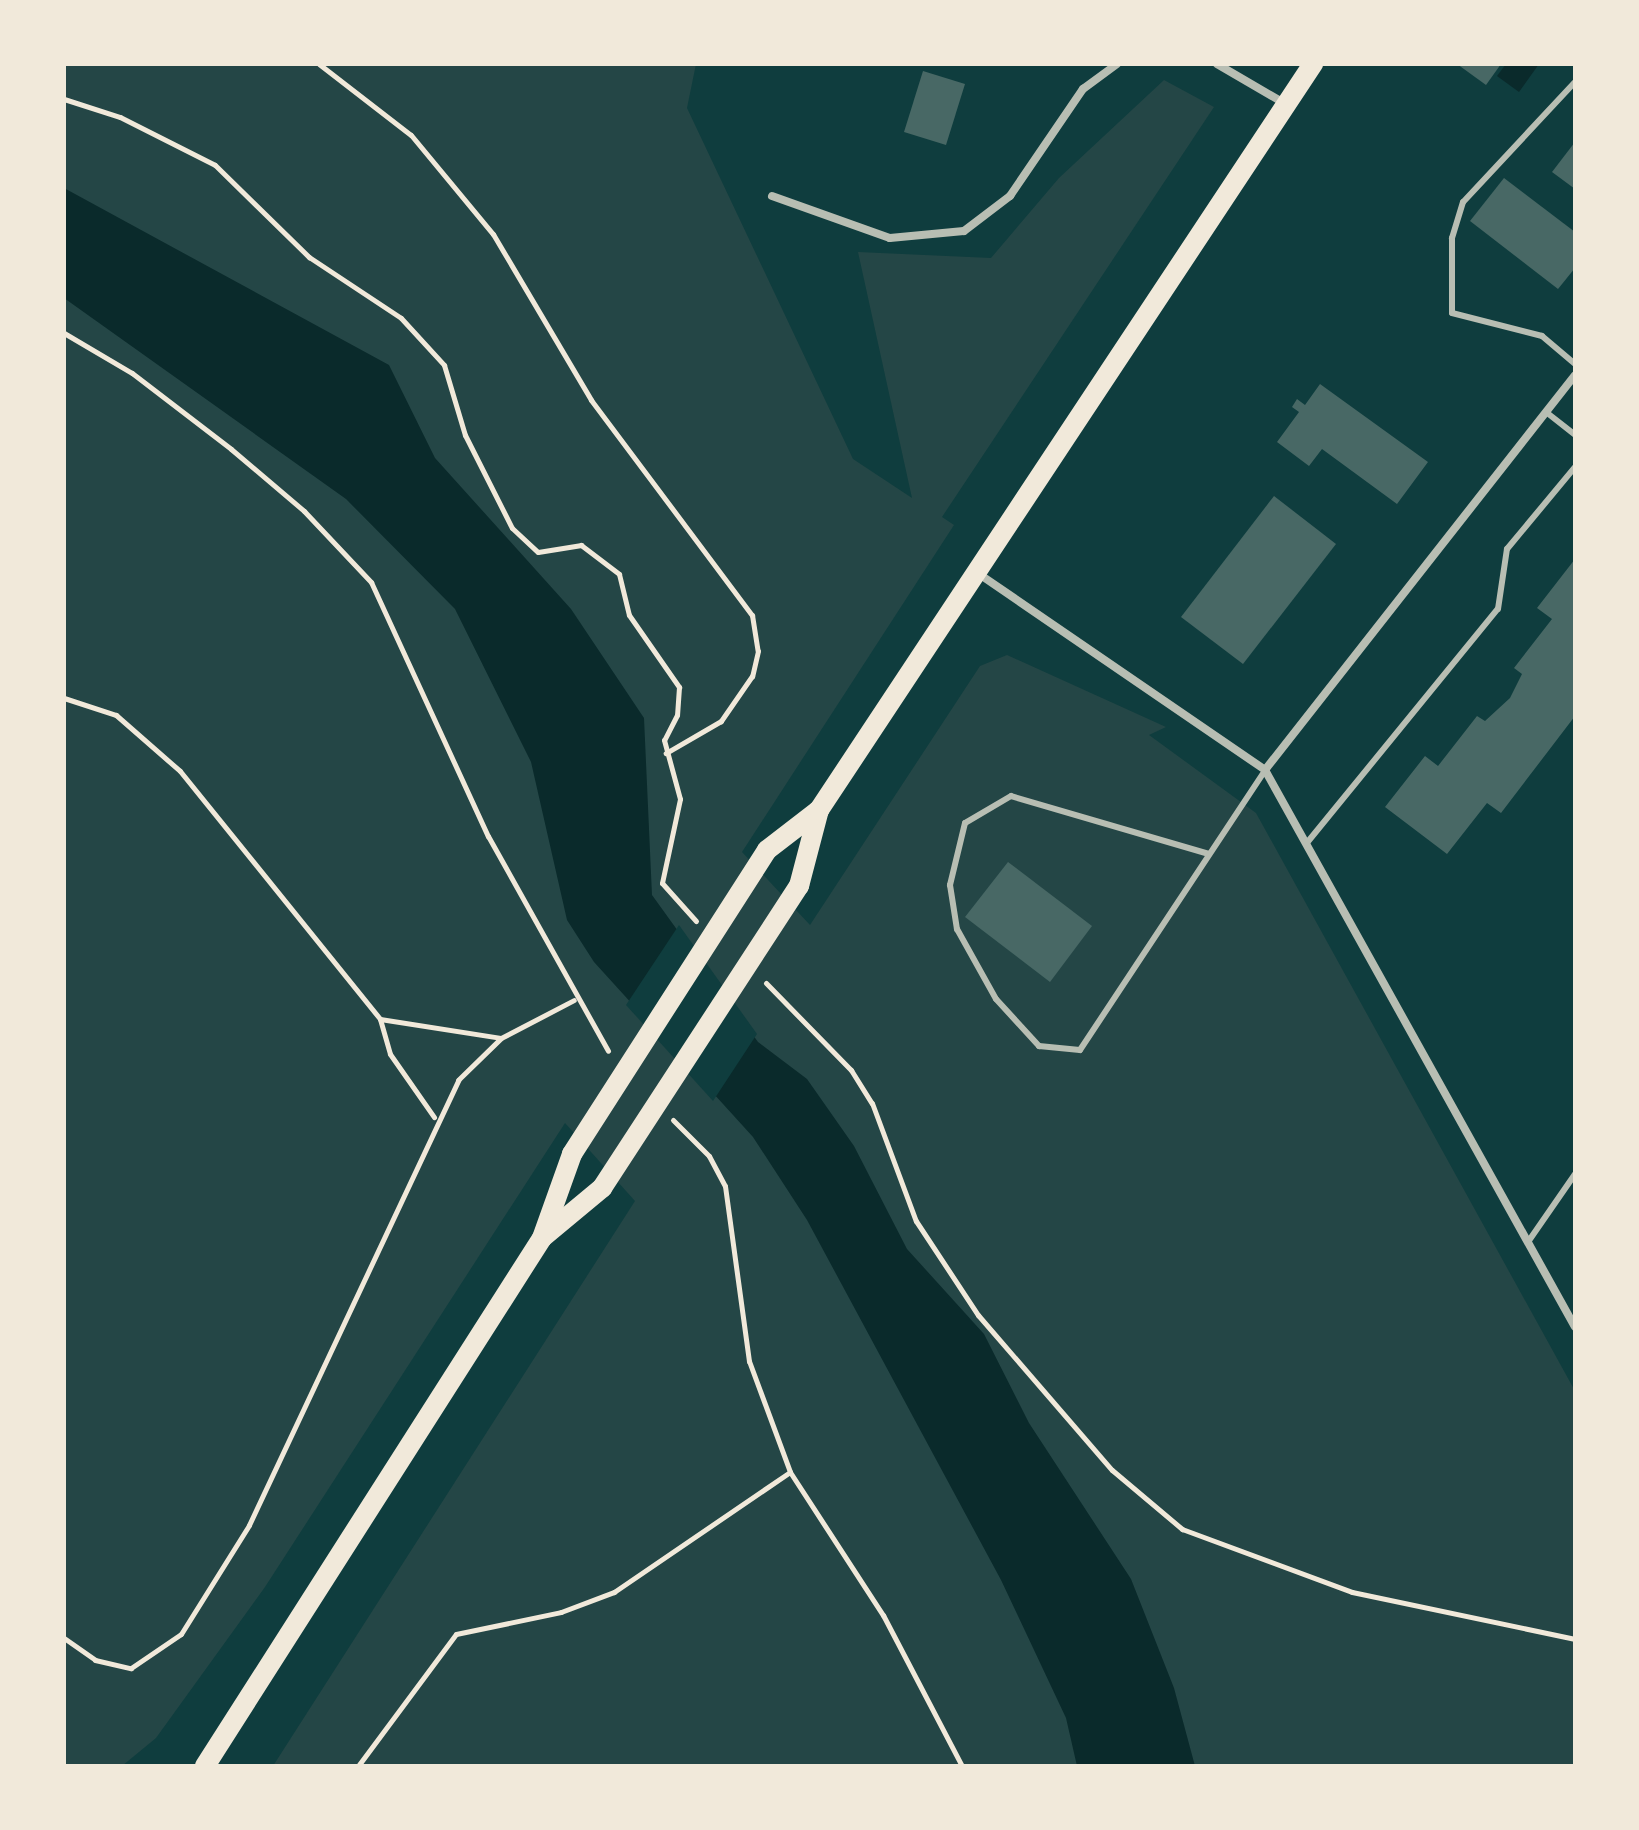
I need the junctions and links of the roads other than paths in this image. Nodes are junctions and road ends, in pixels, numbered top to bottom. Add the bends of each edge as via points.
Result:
1 (1117, 64) edge
2 (1217, 64) edge
3 (1313, 64) edge
4 (1575, 82) edge
5 (1288, 106) junction
6 (772, 196) dead end
7 (1575, 364) edge
8 (1575, 375) edge
9 (1546, 412) junction
10 (1575, 435) edge
11 (1575, 467) edge
12 (979, 574) junction
13 (1265, 770) junction
14 (819, 810) junction
15 (1306, 844) junction
16 (1209, 854) junction
17 (1575, 1174) edge
18 (542, 1238) junction
19 (1528, 1242) junction
20 (1575, 1327) edge
21 (205, 1766) edge

1 - 6 street via 1083,89 996,212 964,231 890,238
2 - 5 street
3 - 5 main road
4 - 7 lane via 1463,202 1452,238 1452,313 1542,336
5 - 12 main road
8 - 9 street
9 - 10 lane
9 - 13 street
11 - 15 lane via 1507,549 1498,609
12 - 13 street
12 - 14 main road
13 - 15 street
13 - 16 lane
14 - 18 main road via 767,850 572,1154
14 - 18 main road via 799,886 602,1188
15 - 19 street
16 - 16 lane via 1080,1050 1039,1046 996,999 957,929 950,885 965,823 1011,796
17 - 19 lane
18 - 21 main road
19 - 20 street

